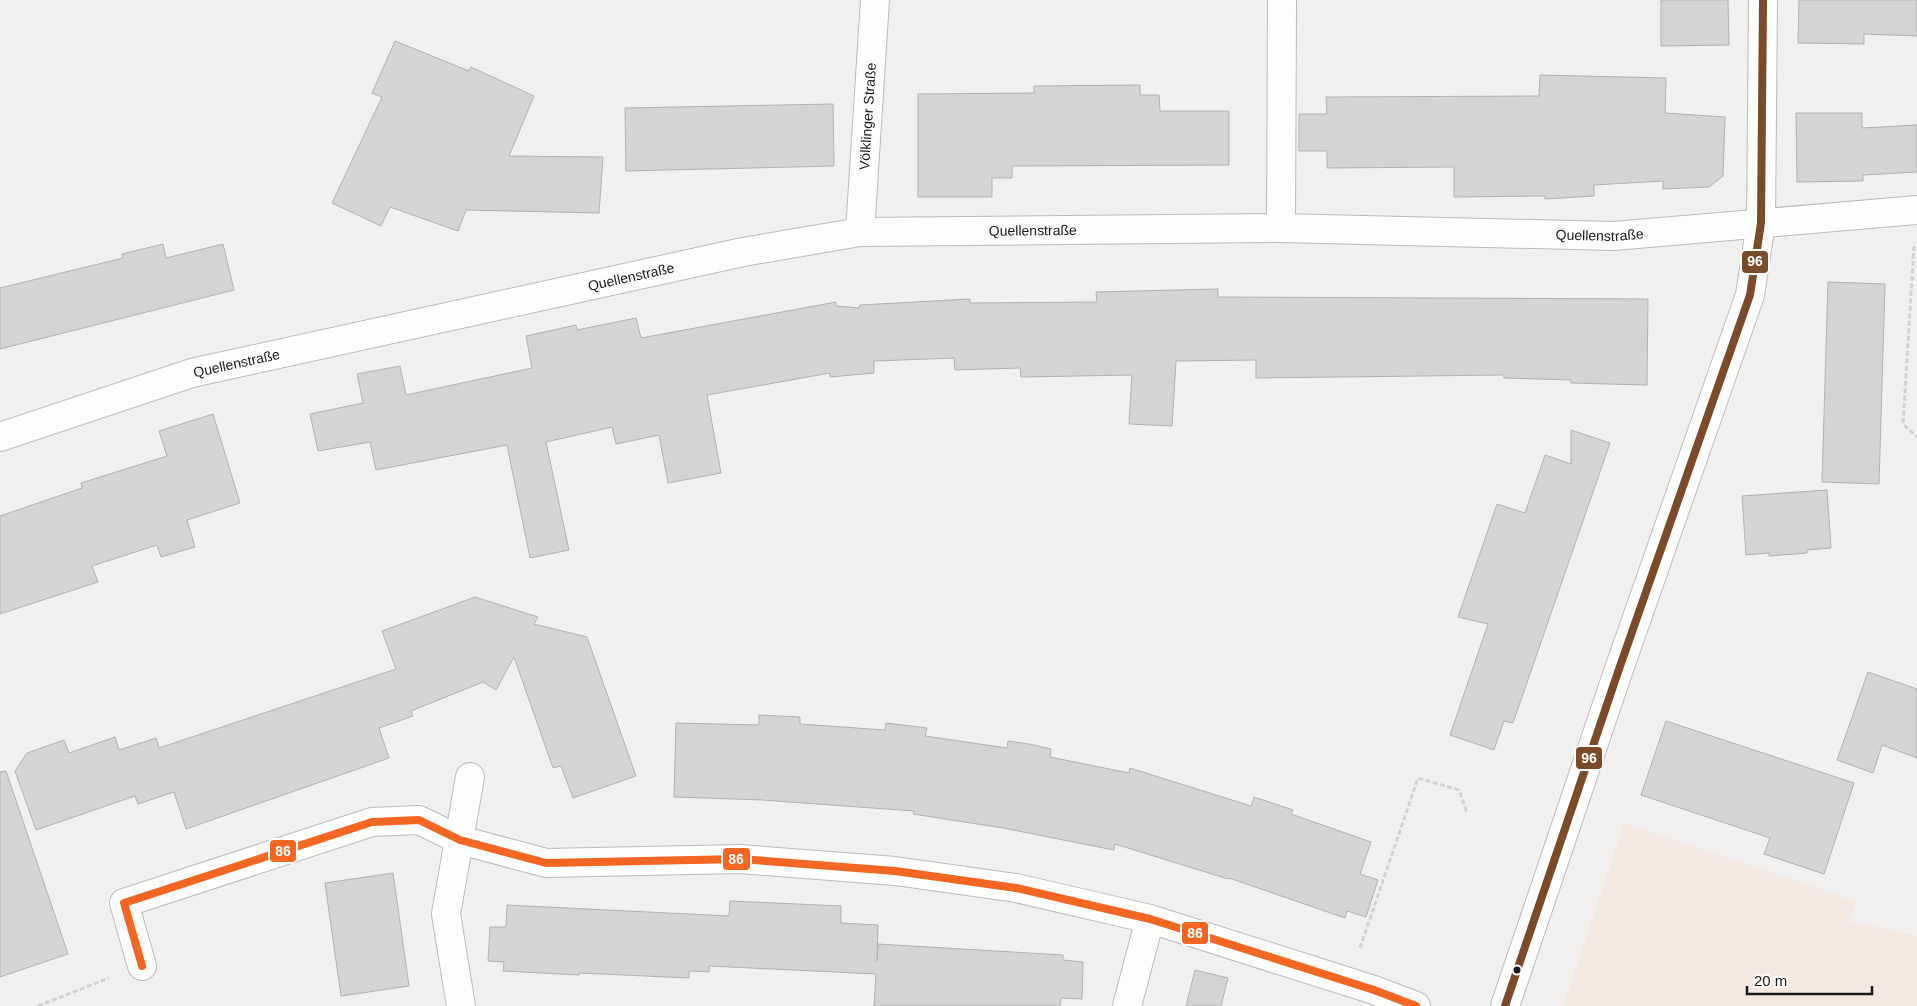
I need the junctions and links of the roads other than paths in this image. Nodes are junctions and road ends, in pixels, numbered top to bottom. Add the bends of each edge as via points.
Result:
1 (875, 0) edge
2 (1282, 0) edge
3 (1763, 0) edge
4 (1916, 210) edge
5 (1761, 223) junction
6 (1281, 228) junction
7 (860, 232) junction
8 (0, 437) edge
9 (470, 777) dead end
10 (460, 840) junction
11 (1150, 919) junction
12 (142, 966) road end
13 (461, 1006) edge
14 (1127, 1006) edge
15 (1416, 1006) edge
16 (1505, 1006) edge

1 - 7 street, Völklinger Straße
2 - 6 street
3 - 5 street
4 - 5 street, Quellenstraße
5 - 6 street, Quellenstraße via 1614,236
5 - 16 street via 1750,295 1614,682
6 - 7 street, Quellenstraße
7 - 8 street, Quellenstraße via 743,252 192,373
9 - 10 street
10 - 11 street via 546,863 740,859 896,871 1016,888
10 - 12 street via 419,820 372,822 124,903
10 - 13 street via 446,914
11 - 14 street
11 - 15 street

